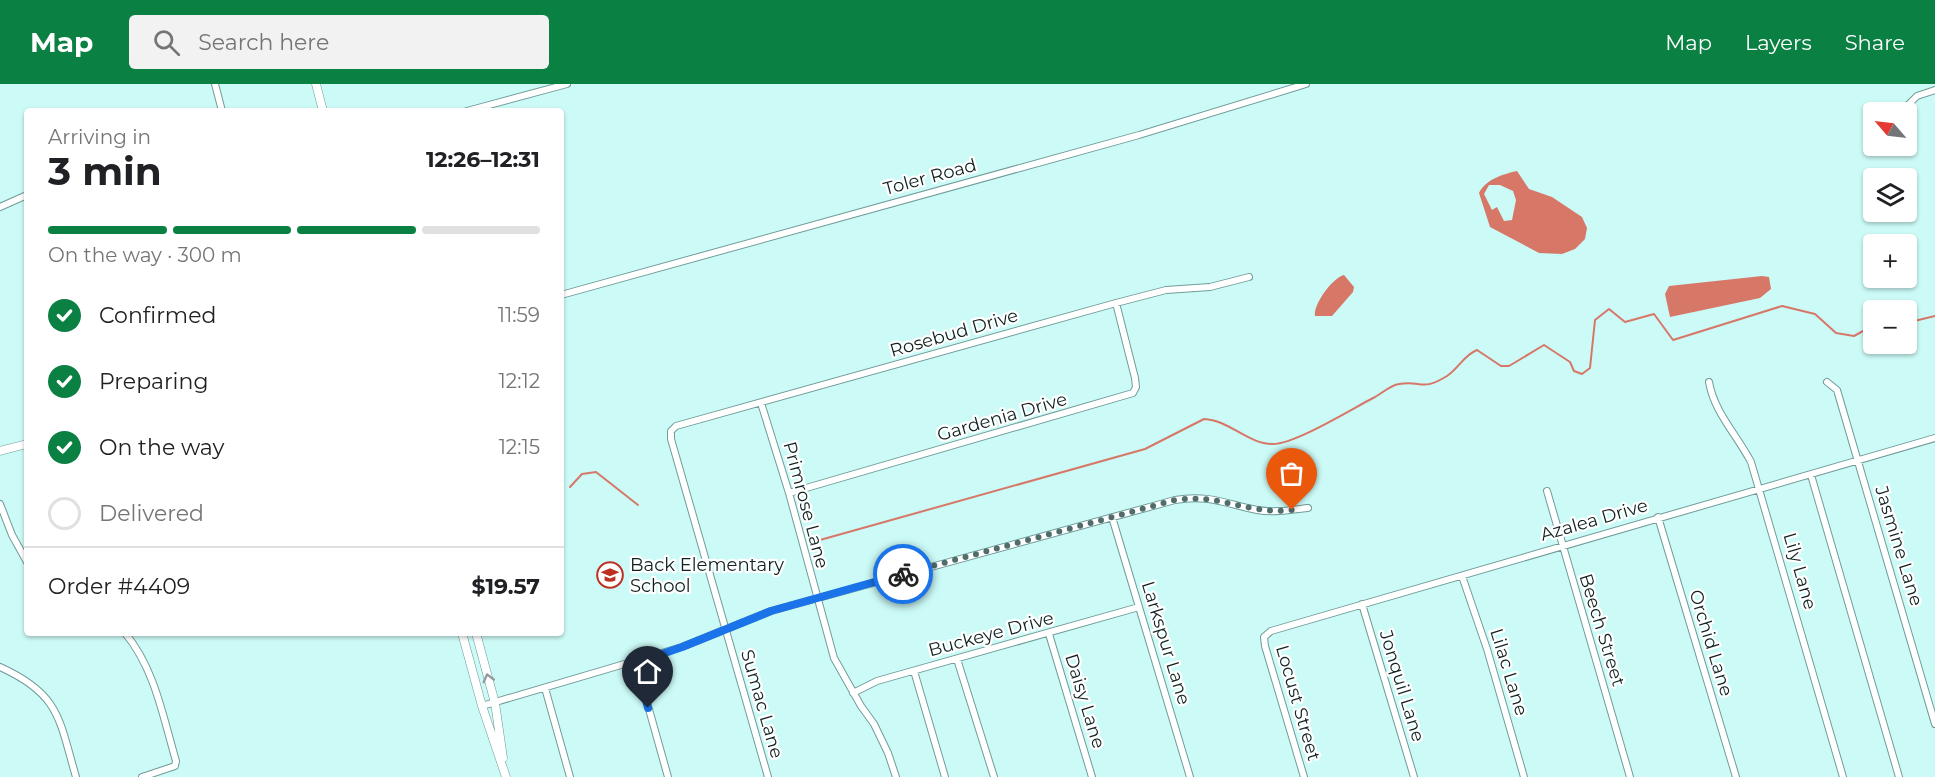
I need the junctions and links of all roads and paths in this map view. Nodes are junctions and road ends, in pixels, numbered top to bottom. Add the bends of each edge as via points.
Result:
1 (215, 84) edge
2 (315, 84) edge
3 (567, 84) edge
4 (1306, 84) edge
5 (1935, 90) edge
6 (1911, 102) edge
7 (221, 108) edge
8 (322, 108) edge
9 (478, 108) edge
10 (24, 196) edge
11 (0, 207) edge
12 (1249, 277) dead end
13 (564, 294) edge
14 (1116, 303) junction
15 (1709, 382) dead end
16 (1827, 382) dead end
17 (761, 403) junction
18 (671, 431) joint
19 (1935, 438) edge
20 (24, 445) edge
21 (0, 451) edge
22 (1858, 460) junction
23 (1811, 474) junction
24 (1759, 487) junction
25 (1547, 491) dead end
26 (789, 494) junction
27 (0, 504) edge
28 (1308, 508) dead end
29 (1112, 517) junction
30 (1658, 517) junction
31 (1562, 545) junction
32 (24, 557) edge
33 (1462, 576) junction
34 (815, 598) junction
35 (1362, 604) junction
36 (1139, 607) junction
37 (724, 628) junction
38 (1049, 634) junction
39 (127, 636) edge
40 (463, 636) edge
41 (477, 636) edge
42 (1264, 637) joint
43 (957, 659) junction
44 (636, 663) junction
45 (0, 667) edge
46 (914, 671) junction
47 (545, 688) junction
48 (853, 693) junction
49 (495, 703) junction
50 (482, 706) junction
51 (1935, 724) edge
52 (76, 777) edge
53 (142, 777) edge
54 (506, 777) edge
55 (570, 777) edge
56 (668, 777) edge
57 (768, 777) edge
58 (896, 777) edge
59 (945, 777) edge
60 (994, 777) edge
61 (1092, 777) edge
62 (1190, 777) edge
63 (1304, 777) edge
64 (1414, 777) edge
65 (1524, 777) edge
66 (1630, 777) edge
67 (1736, 777) edge
68 (1843, 777) edge
69 (1899, 777) edge

1 - 7 street
2 - 8 street
3 - 9 street
4 - 13 street, Toler Road via 1139,135
5 - 6 street
10 - 11 street
12 - 14 street, Rosebud Drive via 1210,287 1166,290
14 - 17 street, Rosebud Drive
14 - 26 street, Gardenia Drive via 1135,378 1133,393
15 - 24 street, Lily Lane via 1712,396 1751,462
16 - 22 street, Jasmine Lane via 1837,390
17 - 18 street, Rosebud Drive via 676,426
17 - 26 street, Primrose Lane
18 - 37 street, Sumac Lane
19 - 22 street, Azalea Drive
20 - 21 street
22 - 23 street, Azalea Drive
22 - 51 street, Jasmine Lane
23 - 24 street, Azalea Drive
23 - 69 street
24 - 30 street, Azalea Drive
24 - 68 street, Lily Lane
25 - 31 street, Beech Street
26 - 34 street, Primrose Lane
27 - 32 street
28 - 29 street via 1275,512 1194,497
29 - 34 street
29 - 36 street, Larkspur Lane
30 - 31 street, Azalea Drive
30 - 67 street, Orchid Lane
31 - 33 street, Azalea Drive
31 - 66 street, Beech Street
33 - 35 street, Azalea Drive
33 - 65 street, Lilac Lane
34 - 37 street
34 - 48 street, Primrose Lane via 834,658
35 - 42 street, Azalea Drive via 1271,630
35 - 64 street, Jonquil Lane
36 - 38 street, Buckeye Drive
36 - 62 street, Larkspur Lane
37 - 44 street
37 - 57 street, Sumac Lane
38 - 43 street, Buckeye Drive
38 - 61 street, Daisy Lane
39 - 53 street via 156,688 176,766
40 - 50 street
49 -> 41 street
42 - 63 street, Locust Street
43 - 46 street, Buckeye Drive
43 - 60 street
44 - 47 street
44 - 56 street
45 - 52 street via 41,691 51,702
46 - 48 street, Buckeye Drive via 865,685
46 - 59 street
47 - 49 street
47 - 55 street
48 - 58 street, Primrose Lane via 874,723
49 - 50 street
49 - 54 street
50 - 54 street

